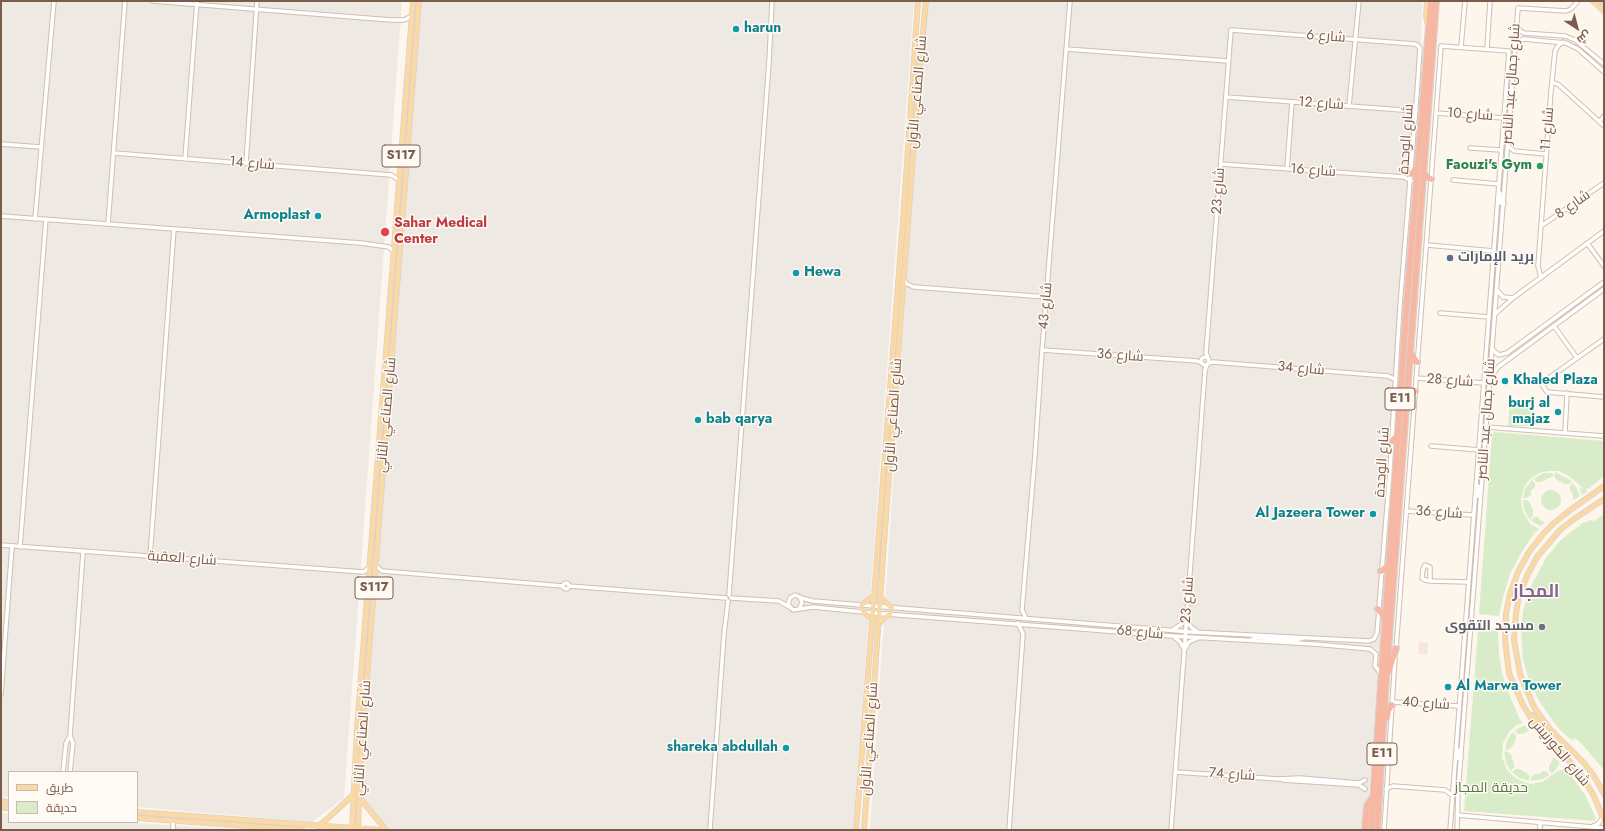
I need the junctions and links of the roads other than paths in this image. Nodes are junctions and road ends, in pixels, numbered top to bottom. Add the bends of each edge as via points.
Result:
1 (54, 1) edge
2 (125, 1) edge
3 (153, 1) edge
4 (257, 1) edge
5 (414, 1) edge
6 (420, 1) edge
7 (772, 1) edge
8 (918, 1) edge
9 (926, 1) edge
10 (1070, 1) edge
11 (1359, 1) edge
12 (1428, 1) edge
13 (1431, 1) edge
14 (1436, 1) edge
15 (1465, 1) edge
16 (1490, 1) edge
17 (1578, 1) edge
18 (1593, 1) edge
19 (1601, 1) edge
20 (196, 3) edge
21 (1604, 3) edge
22 (256, 9) junction
23 (1604, 11) edge
24 (413, 16) junction
25 (404, 20) junction
26 (1517, 25) junction
27 (412, 27) junction
28 (1428, 28) junction
29 (1231, 30) joint
30 (1553, 36) junction
31 (1356, 40) junction
32 (1537, 40) junction
33 (1550, 41) junction
34 (1562, 42) junction
35 (1515, 44) junction
36 (1461, 48) junction
37 (1066, 49) junction
38 (1487, 49) junction
39 (1555, 51) junction
40 (1591, 60) junction
41 (1228, 61) junction
42 (1604, 64) edge
43 (1604, 72) edge
44 (1552, 82) junction
45 (1424, 86) junction
46 (1417, 93) junction
47 (1226, 97) junction
48 (1292, 102) junction
49 (1348, 106) junction
50 (1416, 111) junction
51 (1436, 113) junction
52 (1604, 116) edge
53 (1504, 118) junction
54 (1599, 122) junction
55 (1604, 126) edge
56 (1, 144) edge
57 (1508, 146) junction
58 (41, 147) junction
59 (1470, 148) dead end
60 (1501, 150) junction
61 (1514, 151) junction
62 (114, 153) junction
63 (1546, 154) junction
64 (1507, 157) junction
65 (185, 158) junction
66 (246, 163) junction
67 (1221, 164) junction
68 (400, 168) junction
69 (1417, 168) junction
70 (1287, 169) junction
71 (1411, 174) junction
72 (1423, 174) junction
73 (391, 175) junction
74 (1404, 177) junction
75 (1431, 179) junction
76 (399, 180) junction
77 (1453, 180) dead end
78 (1411, 181) junction
79 (1604, 183) edge
80 (1499, 184) junction
81 (1498, 191) junction
82 (1504, 204) junction
83 (1, 216) edge
84 (35, 219) junction
85 (46, 219) junction
86 (108, 224) junction
87 (1496, 226) junction
88 (1541, 226) junction
89 (174, 229) junction
90 (1604, 231) edge
91 (395, 241) junction
92 (1499, 243) junction
93 (1588, 243) junction
94 (1427, 245) junction
95 (386, 246) junction
96 (1494, 251) junction
97 (394, 252) junction
98 (1604, 266) edge
99 (1541, 278) junction
100 (904, 280) junction
101 (1604, 282) edge
102 (914, 287) junction
103 (1497, 289) junction
104 (1604, 289) edge
105 (903, 291) junction
106 (1047, 297) junction
107 (1513, 298) junction
108 (1400, 306) junction
109 (1440, 313) dead end
110 (1406, 314) junction
111 (1495, 315) junction
112 (1489, 317) junction
113 (1544, 326) junction
114 (1554, 326) junction
115 (1604, 339) edge
116 (1532, 342) junction
117 (1492, 348) junction
118 (1042, 350) junction
119 (1410, 353) junction
120 (1577, 358) junction
121 (1205, 361) junction
122 (1417, 362) junction
123 (1402, 367) junction
124 (1396, 372) junction
125 (1388, 376) junction
126 (1416, 378) junction
127 (1396, 380) junction
128 (1490, 380) junction
129 (1484, 383) junction
130 (1415, 392) junction
131 (1567, 393) junction
132 (1604, 397) edge
133 (1406, 402) junction
134 (1486, 427) junction
135 (1565, 432) junction
136 (1397, 436) junction
137 (1604, 436) edge
138 (1391, 442) junction
139 (1431, 446) dead end
140 (1479, 450) junction
141 (1483, 464) junction
142 (1476, 485) junction
143 (1604, 486) edge
144 (1604, 499) edge
145 (1480, 501) junction
146 (1406, 511) junction
147 (1473, 515) junction
148 (1549, 528) junction
149 (1, 545) edge
150 (1546, 545) junction
151 (12, 546) junction
152 (20, 547) junction
153 (83, 552) junction
154 (150, 557) junction
155 (376, 565) junction
156 (1389, 565) junction
157 (370, 567) junction
158 (1381, 570) junction
159 (382, 571) junction
160 (362, 572) junction
161 (375, 576) junction
162 (369, 579) junction
163 (1430, 580) dead end
164 (1468, 582) junction
165 (875, 595) junction
166 (881, 597) junction
167 (728, 598) junction
168 (790, 598) junction
169 (801, 598) junction
170 (779, 601) junction
171 (862, 605) junction
172 (874, 606) junction
173 (880, 606) junction
174 (789, 607) junction
175 (800, 608) junction
176 (892, 608) junction
177 (1378, 609) junction
178 (1022, 610) junction
179 (863, 612) junction
180 (873, 613) junction
181 (879, 613) junction
182 (890, 614) junction
183 (1017, 618) junction
184 (1026, 618) junction
185 (1385, 618) junction
186 (873, 620) junction
187 (1186, 621) junction
188 (1018, 624) junction
189 (1030, 624) junction
190 (878, 626) junction
191 (1172, 630) junction
192 (1186, 631) junction
193 (1199, 632) junction
194 (1023, 634) junction
195 (1172, 636) junction
196 (1185, 637) junction
197 (1199, 638) junction
198 (1304, 638) junction
199 (1345, 639) junction
200 (1250, 640) junction
201 (1343, 647) junction
202 (1396, 648) junction
203 (1184, 650) junction
204 (1381, 674) junction
205 (1386, 679) junction
206 (1, 694) edge
207 (1392, 703) junction
208 (1459, 706) junction
209 (1526, 711) junction
210 (1541, 718) junction
211 (1383, 728) junction
212 (70, 736) junction
213 (1456, 742) junction
214 (1461, 759) junction
215 (1175, 769) junction
216 (62, 771) edge
217 (70, 771) edge
218 (1183, 772) junction
219 (1175, 777) junction
220 (1453, 778) junction
221 (1278, 779) junction
222 (1365, 780) dead end
223 (1386, 781) junction
224 (1453, 784) junction
225 (1393, 786) junction
226 (1365, 789) dead end
227 (1386, 789) junction
228 (1445, 790) junction
229 (1458, 792) junction
230 (354, 794) junction
231 (1604, 794) edge
232 (1452, 795) junction
233 (359, 797) junction
234 (1373, 797) junction
235 (138, 812) edge
236 (1457, 816) junction
237 (138, 818) edge
238 (1603, 818) edge
239 (173, 821) junction
240 (1540, 822) junction
241 (318, 826) junction
242 (1592, 826) junction
243 (1604, 828) edge
244 (352, 829) edge
245 (358, 829) edge
246 (173, 830) edge
247 (302, 830) edge
248 (381, 830) edge
249 (386, 830) edge
250 (710, 830) edge
251 (856, 830) edge
252 (864, 830) edge
253 (1009, 830) edge
254 (1171, 830) edge
255 (1366, 830) edge
256 (1371, 830) edge
257 (1377, 830) edge
258 (1384, 830) edge
259 (1450, 830) edge
260 (1456, 830) edge
261 (1540, 830) edge

1 - 58 street
2 - 62 street
3 - 20 street
4 - 22 street
5 - 24 main road, شارع الصناعي الثاني / S117
6 - 155 main road, شارع الصناعي الثاني / S117
7 - 167 street
8 - 165 main road, شارع الصناعي الأول
9 - 100 main road, شارع الصناعي الأول
10 - 37 street, شارع 43
11 - 31 street
12 - 28 main road
13 - 28 highway, شارع الوحدة / E11
14 - 72 highway, شارع الوحدة / E11
15 - 36 street
16 - 38 street
17 - 26 street, شارع جمال عبد الناصر via 1566,11 1518,8
18 - 23 main road
19 - 21 main road
20 - 22 street
20 - 65 street
22 - 25 street
22 - 66 street
24 - 25 street
24 - 27 main road, شارع الصناعي الثاني / S117
25 - 27 street
26 - 30 street via 1524,34
26 - 35 street, شارع جمال عبد الناصر
27 - 68 main road, شارع الصناعي الثاني / S117
28 - 45 highway, شارع الوحدة / E11
29 - 31 street, شارع 6
29 - 41 street, شارع 23
30 - 32 street via 1537,37
30 - 42 street via 1565,36 1575,40
31 - 46 street, شارع 6 via 1414,44 1420,48
31 - 49 street
32 - 33 street
32 - 35 street via 1523,39
33 - 34 street
33 - 39 street
34 - 39 street
34 - 40 street via 1576,47
35 - 57 street, شارع جمال عبد الناصر
36 - 38 street
36 - 51 street via 1441,46
37 - 41 street
37 - 106 street, شارع 43
38 - 53 street, شارع جمال عبد الناصر via 1509,51
39 - 44 street, شارع 11
40 - 42 street via 1593,58
40 - 43 street
41 - 47 street, شارع 23
44 - 54 street
44 - 63 street, شارع 11
45 - 46 highway
45 - 69 highway, شارع الوحدة / E11
46 - 50 street
47 - 48 street, شارع 12
47 - 67 street, شارع 23
48 - 49 street, شارع 12
48 - 70 street
49 - 50 street, شارع 12
50 - 71 street
51 - 53 street, شارع 10
51 - 75 street
52 - 54 street
53 - 60 street, شارع جمال عبد الناصر
54 - 55 street
56 - 58 street
57 - 61 street
57 - 64 street, شارع جمال عبد الناصر
58 - 84 street
59 - 60 street
60 - 80 street, شارع جمال عبد الناصر
61 - 63 street
61 - 64 street
62 - 65 street, شارع 14
62 - 86 street
63 - 88 street, شارع 11
64 - 82 street, شارع جمال عبد الناصر
65 - 66 street, شارع 14
66 - 73 street, شارع 14
67 - 70 street, شارع 16
67 - 121 street, شارع 23
68 - 73 street
68 - 76 main road, شارع الصناعي الثاني / S117
69 - 71 highway
69 - 110 highway, شارع الوحدة / E11
70 - 74 street, شارع 16
71 - 74 street, شارع 16
71 - 78 street
72 - 75 highway
72 - 119 highway, شارع الوحدة / E11
73 - 76 street, شارع 14
74 - 78 street, شارع 16
75 - 94 street
76 - 91 main road, شارع الصناعي الثاني / S117
77 - 80 street
78 - 108 street
79 - 88 street, شارع 8
80 - 81 street, شارع جمال عبد الناصر
81 - 82 street via 1500,203
81 - 87 street, شارع جمال عبد الناصر
82 - 92 street, شارع جمال عبد الناصر
83 - 84 street
84 - 85 street
85 - 86 street
85 - 152 street
86 - 89 street
87 - 92 street via 1499,226
87 - 96 street, شارع جمال عبد الناصر
88 - 99 street, شارع 11 via 1538,266
89 - 95 street
89 - 154 street
90 - 93 street
91 - 95 street
91 - 97 main road, شارع الصناعي الثاني / S117
92 - 103 street, شارع جمال عبد الناصر
93 - 98 street
93 - 99 street
94 - 96 street
94 - 122 street
95 - 97 street
96 - 112 street, شارع جمال عبد الناصر
97 - 157 main road, شارع الصناعي الثاني / S117
99 - 107 street
100 - 102 street
100 - 105 main road, شارع الصناعي الأول
101 - 113 street
102 - 105 street
102 - 106 street
103 - 107 street via 1503,297
103 - 111 street, شارع جمال عبد الناصر
104 - 114 street
105 - 166 main road, شارع الصناعي الأول
106 - 118 street, شارع 43
107 - 111 street
108 - 110 highway
108 - 124 street
109 - 112 street
110 - 123 highway, شارع الوحدة / E11
111 - 117 street, شارع جمال عبد الناصر
112 - 129 street, شارع جمال عبد الناصر
113 - 116 street via 1531,338
113 - 117 street via 1505,354 1496,354
114 - 116 street
114 - 120 street
115 - 120 street
116 - 128 street via 1496,368
117 - 128 street, شارع جمال عبد الناصر
118 - 121 street, شارع 36
118 - 178 street, شارع 43 via 1036,455
119 - 122 highway
119 - 133 highway, شارع الوحدة / E11
120 - 131 street via 1546,380 1543,385 1545,391
121 - 125 street, شارع 34
121 - 187 street, شارع 23
122 - 126 street
123 - 124 highway
123 - 136 highway, شارع الوحدة / E11
124 - 125 street
124 - 127 street
125 - 127 street, شارع 34
126 - 129 street, شارع 28
126 - 130 street
127 - 138 street
128 - 134 street, شارع جمال عبد الناصر
129 - 140 street, شارع جمال عبد الناصر
130 - 133 highway
130 - 146 street
131 - 132 street
131 - 135 street
133 - 205 highway, شارع الوحدة / E11
134 - 135 street
134 - 141 street, شارع جمال عبد الناصر
135 - 137 street
136 - 138 highway
136 - 156 highway, شارع الوحدة / E11
138 - 158 street
139 - 140 street
140 - 141 street via 1480,463
140 - 142 street, شارع جمال عبد الناصر
141 - 145 street, شارع جمال عبد الناصر
142 - 145 street via 1479,487
142 - 147 street, شارع جمال عبد الناصر
143 - 148 main road, شارع الكورنيش
144 - 150 main road, شارع الكورنيش via 1570,522
145 - 214 street, شارع جمال عبد الناصر
146 - 147 street, شارع 36
146 - 202 street
147 - 164 street, شارع جمال عبد الناصر
148 - 150 main road via 1554,532
148 - 209 main road, شارع الكورنيش via 1534,545 1522,565 1512,587 1506,613 1507,665
149 - 151 street, شارع العقبة
150 - 210 main road, شارع الكورنيش via 1524,583 1514,631 1514,649 1520,674
151 - 152 street, شارع العقبة
151 - 206 street
152 - 153 street, شارع العقبة
153 - 154 street, شارع العقبة
153 - 212 street
154 - 160 street, شارع العقبة
155 - 159 street
155 - 161 main road, شارع الصناعي الثاني / S117
156 - 158 highway
156 - 185 highway, شارع الوحدة / E11
157 - 160 street
157 - 162 main road, شارع الصناعي الثاني / S117
158 - 177 street
159 - 161 street
159 - 167 street via 563,586 566,589 569,586
160 - 162 street
161 - 233 main road, شارع الصناعي الثاني / S117
162 - 230 main road, شارع الصناعي الثاني / S117
163 - 164 street
164 - 208 street, شارع جمال عبد الناصر
165 - 171 main road
165 - 172 main road, شارع الصناعي الأول
166 - 173 main road, شارع الصناعي الأول
166 - 176 main road
167 - 170 street
167 - 250 street
168 - 169 street via 795,595
168 - 170 street
168 - 174 street
169 - 171 street, شارع 68
169 - 175 street
170 - 174 street
171 - 172 street, شارع 68
172 - 173 street, شارع 68
172 - 180 main road, شارع الصناعي الأول
173 - 176 street, شارع 68
173 - 181 main road, شارع الصناعي الأول
174 - 175 street via 796,610
175 - 179 street, شارع 68
176 - 183 street, شارع 68
177 - 185 highway
177 - 199 street, شارع 68 via 1377,632 1374,638 1368,641
178 - 183 street, شارع 43
178 - 184 street
179 - 180 street, شارع 68
179 - 186 main road
180 - 181 street, شارع 68
180 - 186 main road, شارع الصناعي الأول
181 - 182 street, شارع 68
181 - 190 main road, شارع الصناعي الأول
182 - 188 street, شارع 68
182 - 190 main road
183 - 184 street, شارع 68
184 - 191 street, شارع 68
185 - 204 highway, شارع الوحدة / E11
186 - 251 main road, شارع الصناعي الأول
187 - 191 street
187 - 192 street, شارع 23
187 - 193 street
188 - 189 street, شارع 68
188 - 194 street
189 - 194 street
189 - 195 street, شارع 68
190 - 252 main road, شارع الصناعي الأول
191 - 192 street, شارع 68
192 - 193 street, شارع 68
192 - 196 street, شارع 23
193 - 198 street, شارع 68
194 - 253 street
195 - 196 street, شارع 68
195 - 203 street via 1180,642
196 - 197 street, شارع 68
196 - 203 street, شارع 23
197 - 200 street, شارع 68
197 - 203 street via 1189,642
198 - 199 street, شارع 68
198 - 200 street via 1296,640 1257,637
199 - 201 street via 1351,643
200 - 201 street, شارع 68
201 - 204 street, شارع 68 via 1373,650 1376,667
202 - 205 highway
202 - 207 street
203 - 215 street, شارع 23
204 - 234 highway, شارع الوحدة / E11
205 - 211 highway, شارع الوحدة / E11
207 - 208 street, شارع 40
207 - 211 highway
207 - 223 street
208 - 213 street, شارع جمال عبد الناصر
209 - 210 main road via 1537,723 1541,722
209 - 238 main road, شارع الكورنيش via 1540,731 1581,775 1593,794
210 - 231 main road, شارع الكورنيش via 1584,763
211 - 257 highway, شارع الوحدة / E11
212 - 216 street via 66,743
212 - 217 street via 73,743
213 - 214 street via 1457,758
213 - 220 street, شارع جمال عبد الناصر
214 - 229 street, شارع جمال عبد الناصر
215 - 218 street
215 - 218 street, شارع 74
215 - 219 street, شارع 23
218 - 219 street
218 - 221 street, شارع 74
219 - 254 street, شارع 23
220 - 224 street, شارع جمال عبد الناصر
220 - 229 street via 1456,778
221 - 222 street, شارع 74 via 1359,782
221 - 226 street, شارع 74 via 1359,785
223 - 225 street
223 - 227 street
224 - 228 street
224 - 232 street, شارع جمال عبد الناصر
225 - 227 street
225 - 228 street
227 - 258 street
228 - 232 street
229 - 236 street, شارع جمال عبد الناصر
230 - 241 main road
230 - 244 main road, شارع الصناعي الثاني / S117
232 - 259 street, شارع جمال عبد الناصر
233 - 245 main road, شارع الصناعي الثاني / S117
233 - 249 main road
234 - 255 highway via 1367,806
234 - 256 highway, شارع الوحدة / E11
235 - 241 main road
236 - 240 street
236 - 260 street, شارع جمال عبد الناصر
237 - 239 main road
238 - 242 street
239 - 246 street
239 - 247 main road
240 - 242 street
240 - 261 street
241 - 244 main road
242 - 243 street
244 - 245 main road
245 - 248 main road

